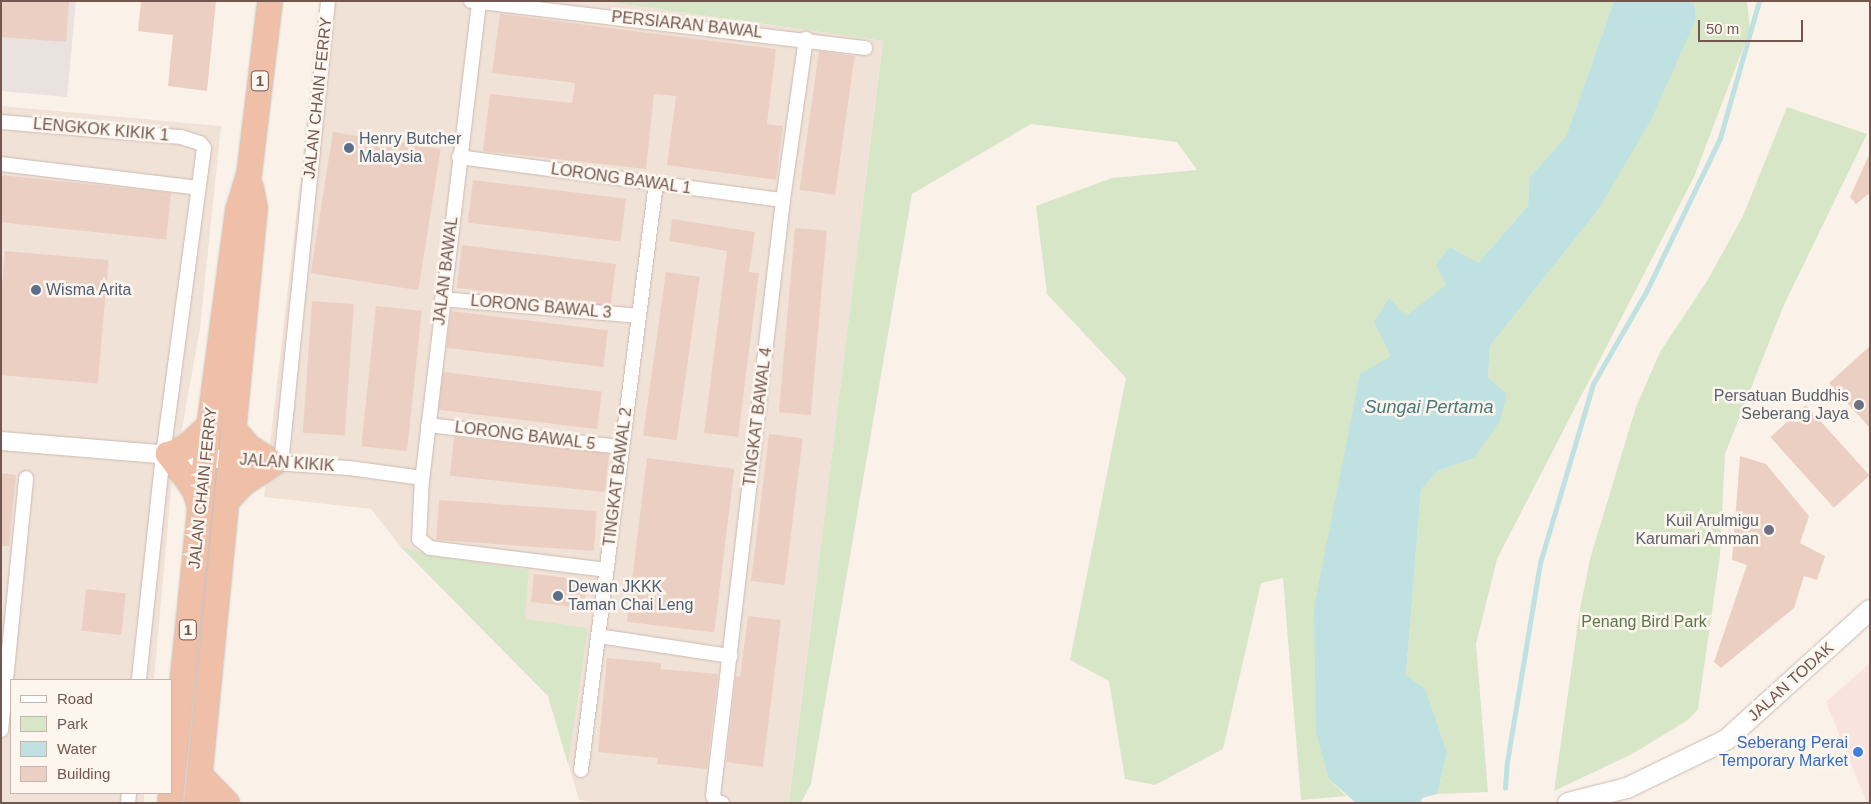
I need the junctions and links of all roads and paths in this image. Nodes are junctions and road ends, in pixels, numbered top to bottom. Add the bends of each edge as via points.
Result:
1 (270, 1) edge
2 (328, 1) edge
3 (474, 2) edge
4 (806, 39) junction
5 (866, 48) dead end
6 (1, 122) edge
7 (459, 157) junction
8 (1, 164) edge
9 (249, 175) junction
10 (656, 184) junction
11 (198, 188) junction
12 (783, 200) junction
13 (442, 299) junction
14 (639, 316) junction
15 (428, 425) junction
16 (209, 426) junction
17 (234, 429) junction
18 (1, 441) edge
19 (622, 447) junction
20 (166, 454) junction
21 (206, 457) junction
22 (231, 460) junction
23 (277, 464) junction
24 (26, 478) dead end
25 (422, 478) junction
26 (227, 501) junction
27 (201, 508) junction
28 (606, 570) junction
29 (1870, 610) edge
30 (598, 636) junction
31 (731, 656) junction
32 (139, 679) edge
33 (1, 730) edge
34 (581, 770) dead end
35 (200, 775) junction
36 (172, 784) edge
37 (718, 799) edge
38 (197, 803) edge
39 (227, 803) edge
40 (1568, 803) edge

1 - 9 highway, JALAN CHAIN FERRY / 1
2 - 23 street, JALAN CHAIN FERRY
3 - 4 street, PERSIARAN BAWAL
3 - 7 street, JALAN BAWAL
4 - 5 street, PERSIARAN BAWAL
4 - 12 street, TINGKAT BAWAL 4
6 - 11 street, LENGKOK KIKIK 1 via 181,138 200,143 204,148
7 - 10 street, LORONG BAWAL 1
7 - 13 street, JALAN BAWAL
8 - 11 street
9 - 16 highway, JALAN CHAIN FERRY / 1 via 238,210
9 - 17 highway, JALAN CHAIN FERRY / 1 via 255,208
10 - 12 street, LORONG BAWAL 1
10 - 14 street, TINGKAT BAWAL 2
11 - 20 street
12 - 31 street, TINGKAT BAWAL 4
13 - 14 street, LORONG BAWAL 3
13 - 15 street, JALAN BAWAL
14 - 19 street, TINGKAT BAWAL 2
15 - 19 street, LORONG BAWAL 5
15 - 25 street, JALAN BAWAL
16 - 20 highway via 185,448
16 - 21 highway, JALAN CHAIN FERRY / 1
17 - 22 highway, JALAN CHAIN FERRY / 1
17 - 23 highway via 249,447
18 - 20 street, JALAN KIKIK
19 - 28 street, TINGKAT BAWAL 2
20 - 21 street, JALAN KIKIK
20 - 27 highway via 194,490
20 - 32 street
21 - 22 street, JALAN KIKIK
21 - 27 highway, JALAN CHAIN FERRY / 1
22 - 23 street, JALAN KIKIK
22 - 26 highway, JALAN CHAIN FERRY / 1
23 - 25 street, JALAN KIKIK via 349,468
23 - 26 highway via 243,484
24 - 33 street
25 - 28 street, JALAN BAWAL via 419,539 430,548
26 - 35 highway, JALAN CHAIN FERRY / 1
27 - 36 highway, JALAN CHAIN FERRY / 1
28 - 30 street, TINGKAT BAWAL 2
29 - 40 main road, JALAN TODAK via 1726,740 1627,788
30 - 31 street
30 - 34 street, TINGKAT BAWAL 2
31 - 37 street, TINGKAT BAWAL 4
35 - 38 highway, JALAN CHAIN FERRY / 1
35 - 39 highway

